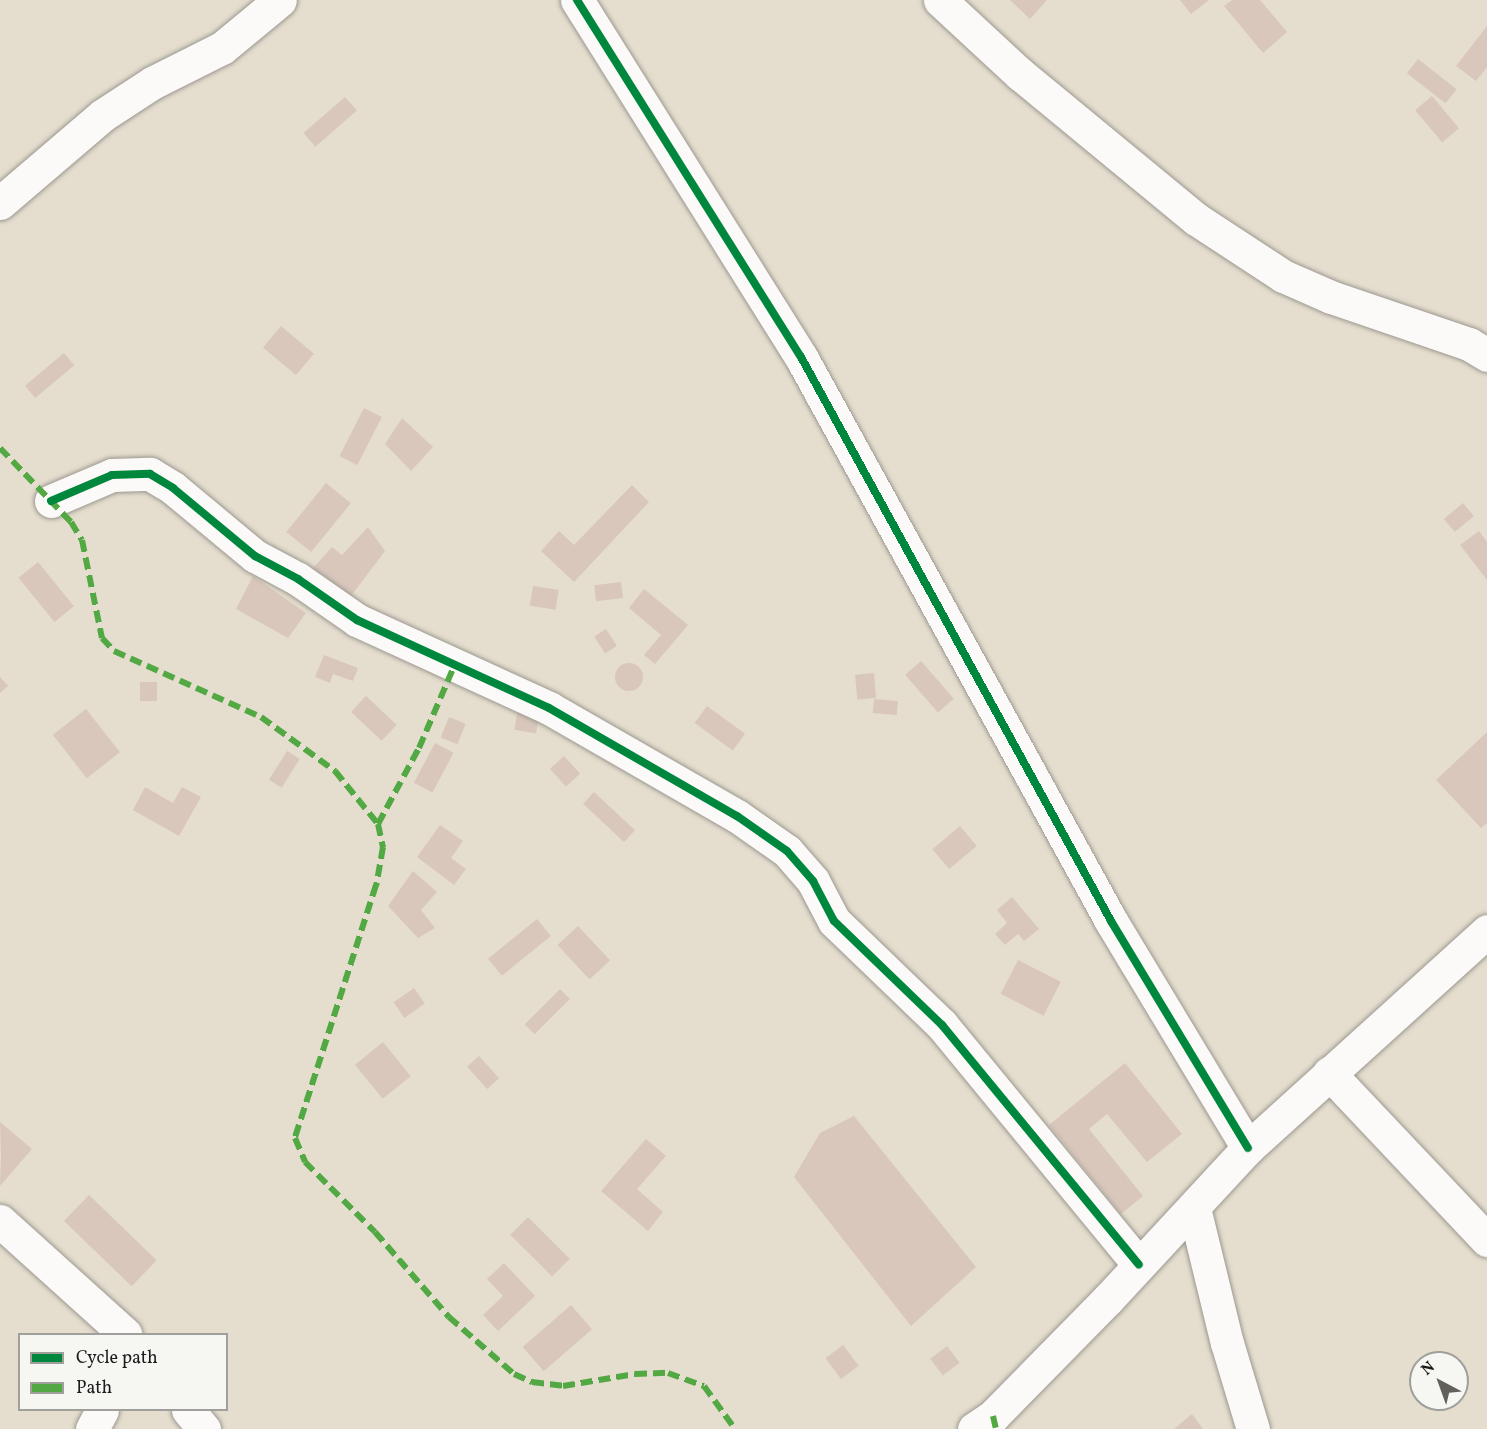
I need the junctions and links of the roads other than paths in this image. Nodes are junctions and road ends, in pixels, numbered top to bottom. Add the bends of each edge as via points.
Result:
1 (280, 0) edge
2 (577, 0) edge
3 (940, 0) edge
4 (0, 203) edge
5 (1487, 356) edge
6 (51, 501) dead end
7 (1487, 931) edge
8 (1329, 1072) junction
9 (1248, 1148) junction
10 (1194, 1208) junction
11 (0, 1221) edge
12 (1487, 1240) edge
13 (1139, 1265) junction
14 (123, 1333) edge
15 (101, 1411) edge
16 (189, 1411) edge
17 (92, 1429) edge
18 (204, 1429) edge
19 (974, 1429) edge
20 (1253, 1429) edge

1 - 4 street via 222,48 152,83 103,115
2 - 9 street via 801,357 1111,921
3 - 5 street via 1047,96 1196,219 1283,276 1331,297 1469,344
6 - 13 street via 112,475 150,474 173,488 255,556 298,579 357,620 549,708 787,851 813,881 834,921 942,1025
7 - 8 street
8 - 9 street
8 - 12 street
9 - 10 street
10 - 13 street
10 - 20 street
11 - 14 street
13 - 19 street via 993,1416
15 - 17 street
16 - 18 street

